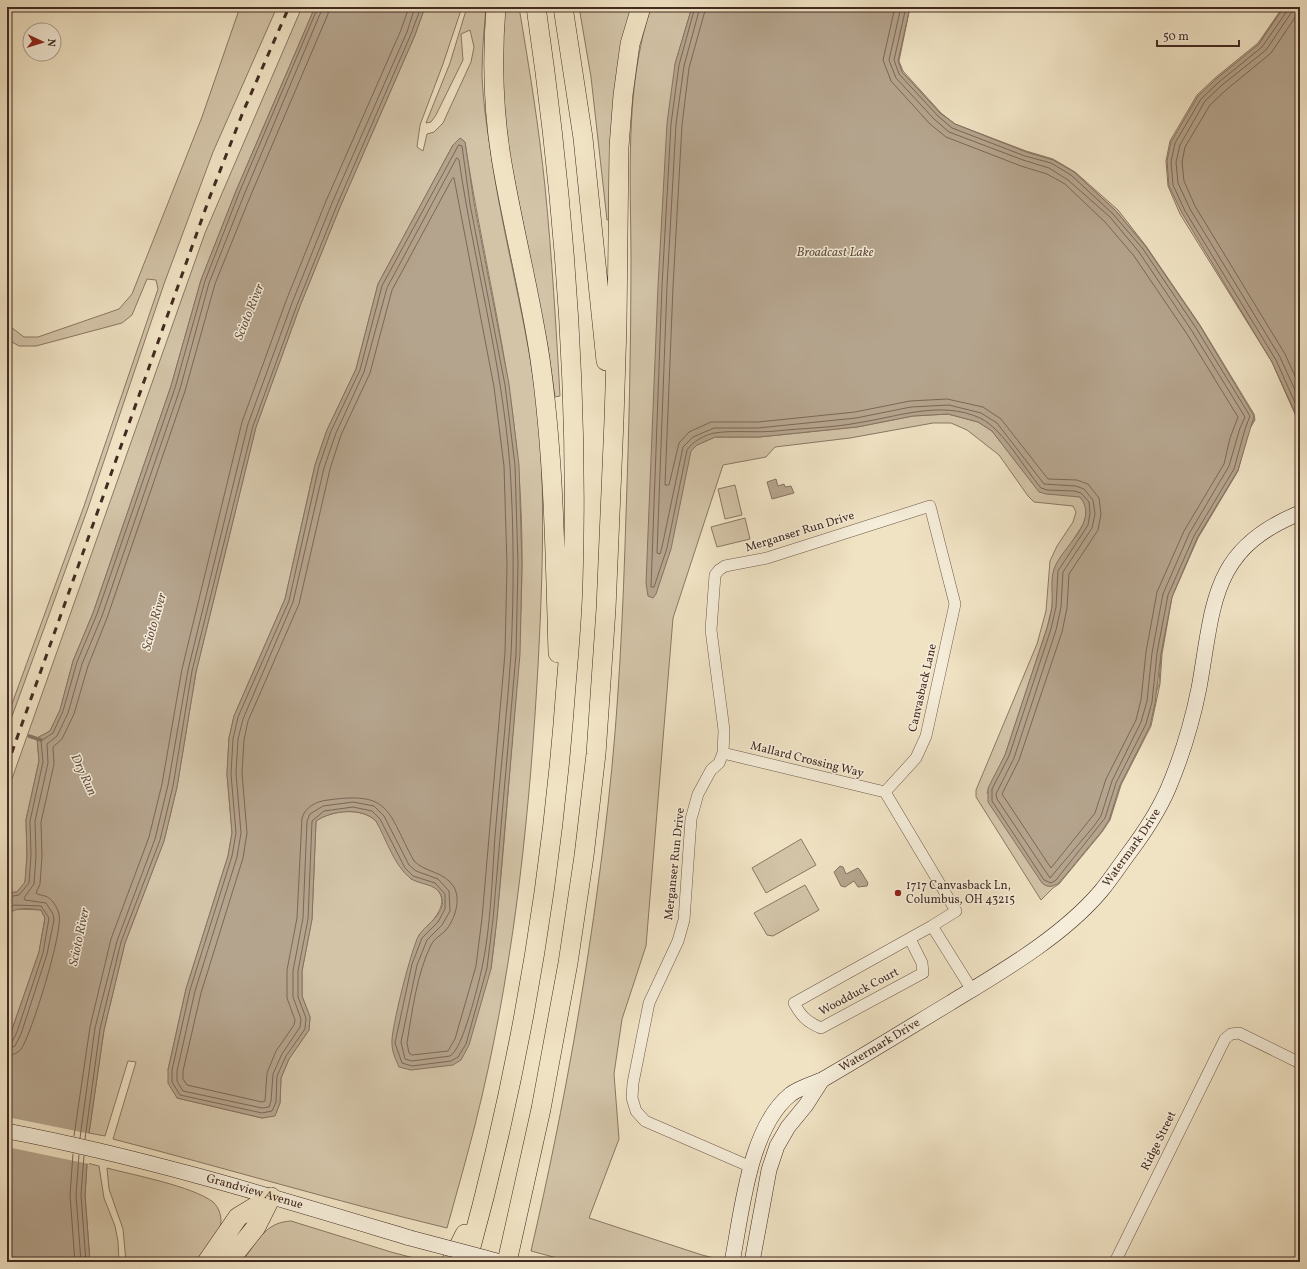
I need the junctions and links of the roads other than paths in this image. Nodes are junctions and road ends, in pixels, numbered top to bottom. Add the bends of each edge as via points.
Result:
1 (496, 7) edge
2 (536, 7) edge
3 (563, 7) edge
4 (641, 7) edge
5 (614, 420) junction
6 (930, 506) joint
7 (1300, 513) edge
8 (723, 753) junction
9 (560, 764) junction
10 (885, 792) junction
11 (932, 926) junction
12 (910, 939) junction
13 (972, 990) junction
14 (1300, 1063) edge
15 (822, 1080) junction
16 (7, 1131) edge
17 (751, 1167) junction
18 (486, 1194) junction
19 (271, 1197) junction
20 (506, 1261) edge
21 (207, 1262) edge
22 (228, 1262) edge
23 (451, 1262) edge
24 (467, 1262) edge
25 (732, 1262) edge
26 (752, 1262) edge
27 (1115, 1262) edge

1 - 9 highway via 493,74 501,156 540,357 548,421 553,493
2 - 9 highway via 548,88 563,231 574,451 573,585
3 - 5 highway via 582,138
4 - 5 highway via 630,44 619,147
5 - 20 highway via 606,609 596,754 584,856 568,963 541,1109
6 - 8 street, Merganser Run Drive via 767,558 725,566 719,570 714,582 711,630 724,730
6 - 10 street, Canvasback Lane via 955,604 926,736 916,758
7 - 13 street, Watermark Drive via 1271,526 1247,544 1221,581 1210,616 1188,735 1167,792 1147,829 1101,892 1018,961
8 - 10 street, Mallard Crossing Way
8 - 17 street, Merganser Run Drive via 698,794 692,813 684,920 678,941 649,1002 632,1098 636,1110 645,1121
9 - 18 highway via 547,880 505,1109
10 - 11 street via 956,911
11 - 12 street, Woodduck Court
11 - 13 street
12 - 12 street, Woodduck Court via 794,1003 799,1013 808,1023 821,1028 923,973 922,963
13 - 15 street, Watermark Drive
14 - 27 street, Ridge Street via 1239,1033 1231,1034 1225,1039
15 - 17 street, Watermark Drive via 792,1093 770,1117 755,1148
15 - 26 street, Watermark Drive via 777,1146 769,1170
16 - 19 street, Grandview Avenue via 141,1160
17 - 25 street, Watermark Drive
18 - 23 highway
18 - 24 highway
19 - 20 street, Grandview Avenue, bridge via 410,1238
19 - 21 highway via 238,1217
19 - 22 highway via 256,1227

